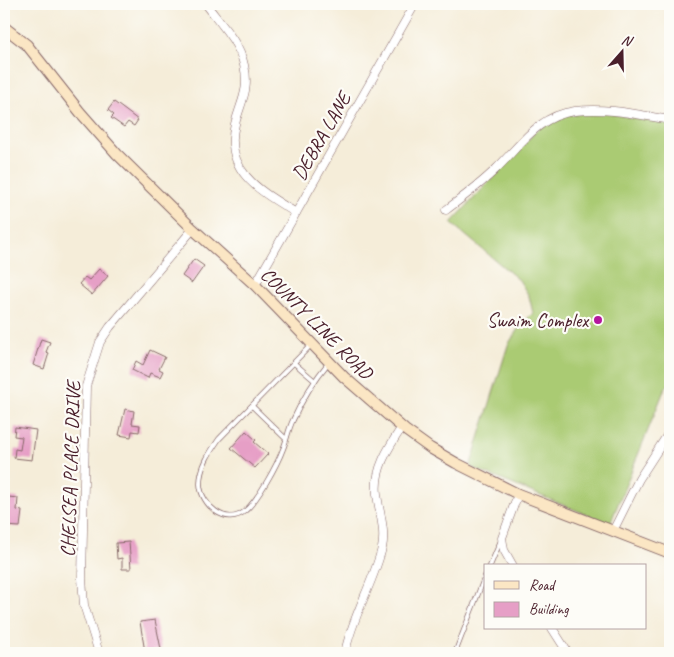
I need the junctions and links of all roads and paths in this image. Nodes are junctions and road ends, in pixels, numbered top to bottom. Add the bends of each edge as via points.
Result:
1 (206, 4) edge
2 (415, 4) edge
3 (4, 26) edge
4 (670, 120) edge
5 (446, 210) dead end
6 (296, 213) junction
7 (193, 229) junction
8 (256, 285) junction
9 (312, 344) junction
10 (329, 361) junction
11 (294, 363) junction
12 (315, 381) junction
13 (252, 406) junction
14 (402, 427) junction
15 (670, 431) edge
16 (286, 438) junction
17 (518, 494) junction
18 (613, 531) junction
19 (502, 538) junction
20 (670, 553) edge
21 (491, 564) edge
22 (512, 564) edge
23 (484, 579) edge
24 (553, 630) edge
25 (99, 653) edge
26 (345, 653) edge
27 (455, 653) edge
28 (568, 653) edge

1 - 6 street via 244,63 246,88 233,135 239,164 256,188
2 - 6 street, DEBRA LANE
3 - 7 street, COUNTY LINE ROAD via 27,45 117,154
4 - 5 street via 602,110 573,111 555,117 534,128 496,169
6 - 8 street, DEBRA LANE
7 - 8 street, COUNTY LINE ROAD
7 - 25 street, CHELSEA PLACE DRIVE via 110,327 100,342 86,386 82,579 84,605
8 - 9 street, COUNTY LINE ROAD
9 - 10 street, COUNTY LINE ROAD
9 - 11 lane
10 - 12 lane
10 - 14 street, COUNTY LINE ROAD
11 - 12 lane
11 - 13 lane
12 - 16 lane
13 - 16 lane
13 - 16 lane via 219,439 203,468 202,496 210,508 222,515 234,516 244,512 270,475
14 - 17 street, COUNTY LINE ROAD via 430,448
14 - 26 street via 382,461 377,478 382,544
15 - 18 street via 639,479
17 - 18 street, COUNTY LINE ROAD
17 - 19 street
18 - 20 street, COUNTY LINE ROAD
19 - 21 lane
19 - 22 street
23 - 27 lane
24 - 28 street

